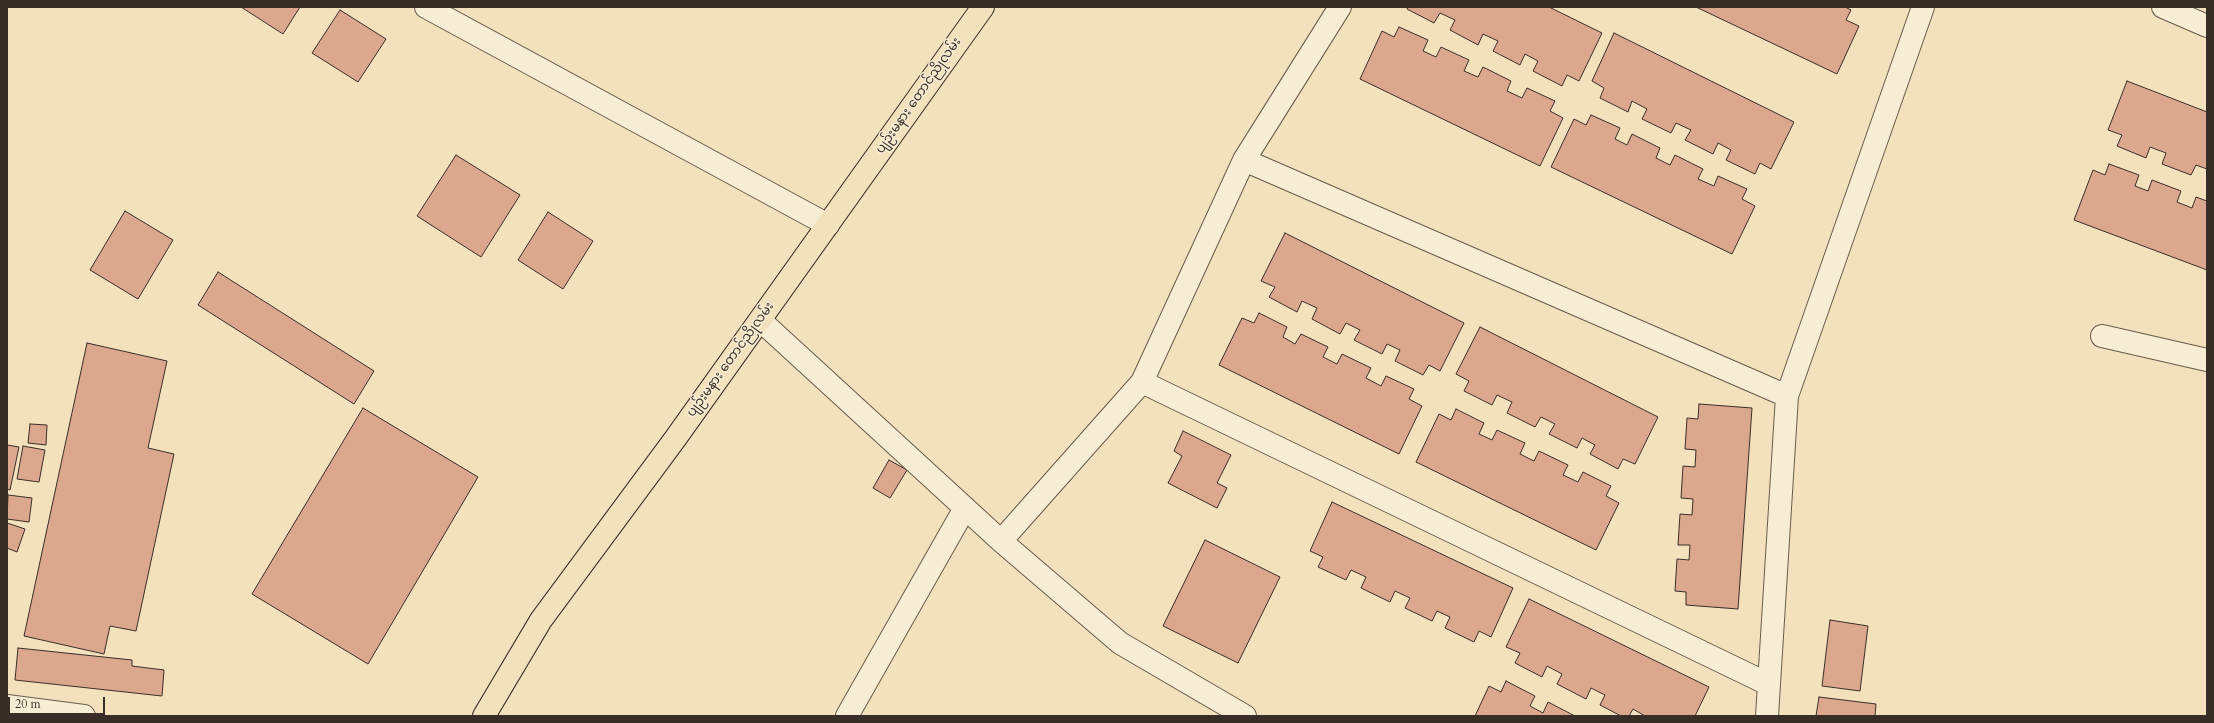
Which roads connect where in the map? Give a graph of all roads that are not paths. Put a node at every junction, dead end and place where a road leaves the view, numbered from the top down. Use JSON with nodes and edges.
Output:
{"nodes":[{"id":1,"x":426,"y":7,"type":"edge"},
{"id":2,"x":983,"y":7,"type":"edge"},
{"id":3,"x":1340,"y":7,"type":"edge"},
{"id":4,"x":1923,"y":7,"type":"edge"},
{"id":5,"x":2163,"y":7,"type":"edge"},
{"id":6,"x":2207,"y":26,"type":"edge"},
{"id":7,"x":1244,"y":160,"type":"junction"},
{"id":8,"x":828,"y":226,"type":"junction"},
{"id":9,"x":760,"y":320,"type":"junction"},
{"id":10,"x":2102,"y":336,"type":"dead end"},
{"id":11,"x":2207,"y":360,"type":"edge"},
{"id":12,"x":1142,"y":382,"type":"junction"},
{"id":13,"x":1787,"y":396,"type":"junction"},
{"id":14,"x":965,"y":508,"type":"junction"},
{"id":15,"x":1001,"y":541,"type":"junction"},
{"id":16,"x":1768,"y":684,"type":"junction"},
{"id":17,"x":7,"y":706,"type":"edge"},
{"id":18,"x":84,"y":716,"type":"edge"},
{"id":19,"x":484,"y":716,"type":"edge"},
{"id":20,"x":847,"y":716,"type":"edge"},
{"id":21,"x":1245,"y":716,"type":"edge"},
{"id":22,"x":1767,"y":716,"type":"edge"}],
"edges":[{"from":1,"to":8,"type":"street"},
{"from":2,"to":8,"type":"main road","name":"ပျဉ်းမနား တောင်ညိုလမ်း"},
{"from":3,"to":7,"type":"street"},
{"from":4,"to":13,"type":"street"},
{"from":5,"to":6,"type":"street"},
{"from":7,"to":12,"type":"street"},
{"from":7,"to":13,"type":"street"},
{"from":8,"to":9,"type":"main road","name":"ပျဉ်းမနား တောင်ညိုလမ်း"},
{"from":9,"to":14,"type":"street"},
{"from":9,"to":19,"type":"main road","name":"ပျဉ်းမနား တောင်ညိုလမ်း"},
{"from":10,"to":11,"type":"street"},
{"from":12,"to":15,"type":"street"},
{"from":12,"to":16,"type":"street"},
{"from":13,"to":16,"type":"street"},
{"from":14,"to":15,"type":"street"},
{"from":14,"to":20,"type":"street"},
{"from":15,"to":21,"type":"street"},
{"from":16,"to":22,"type":"street"},
{"from":17,"to":18,"type":"street"}]}
